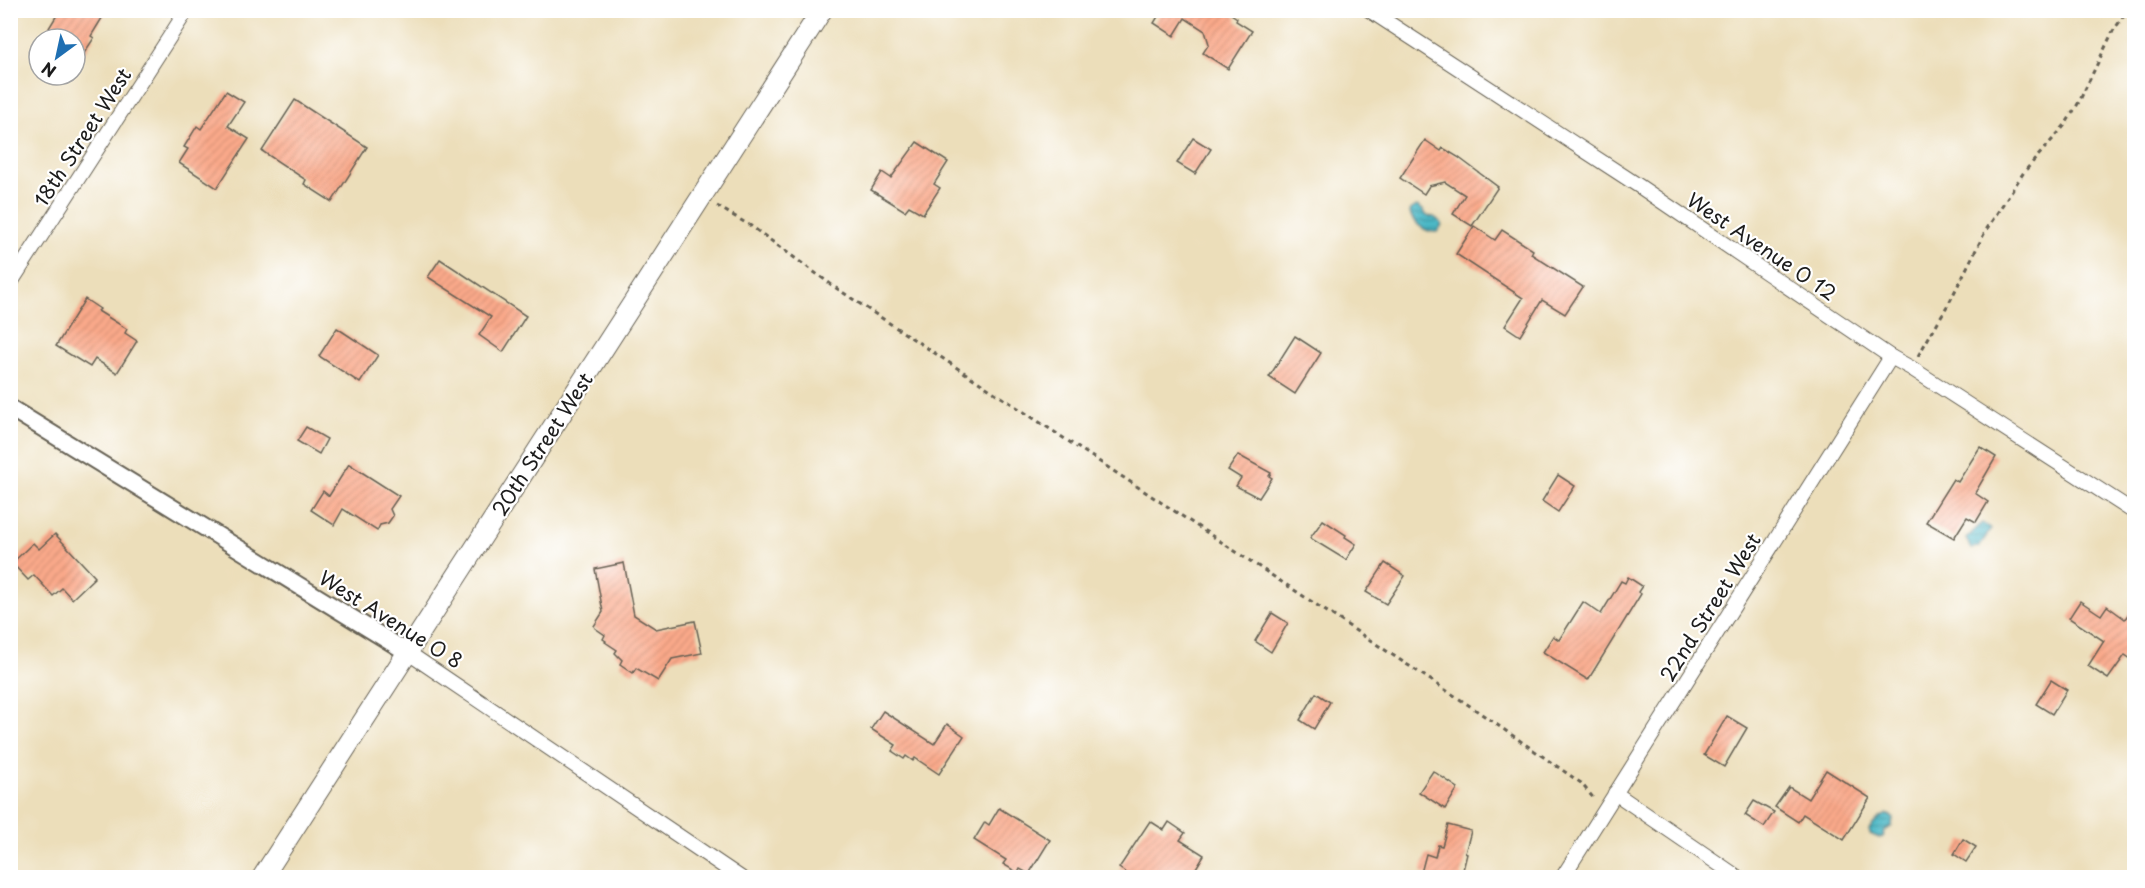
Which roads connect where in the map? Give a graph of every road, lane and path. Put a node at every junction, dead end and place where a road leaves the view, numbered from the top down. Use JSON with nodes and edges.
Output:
{"nodes":[{"id":1,"x":187,"y":10,"type":"edge"},
{"id":2,"x":822,"y":10,"type":"edge"},
{"id":3,"x":1369,"y":10,"type":"edge"},
{"id":4,"x":2128,"y":10,"type":"edge"},
{"id":5,"x":702,"y":198,"type":"junction"},
{"id":6,"x":10,"y":284,"type":"edge"},
{"id":7,"x":1891,"y":357,"type":"junction"},
{"id":8,"x":1911,"y":368,"type":"junction"},
{"id":9,"x":10,"y":408,"type":"edge"},
{"id":10,"x":2134,"y":512,"type":"edge"},
{"id":11,"x":408,"y":652,"type":"junction"},
{"id":12,"x":1615,"y":793,"type":"junction"},
{"id":13,"x":1604,"y":812,"type":"junction"},
{"id":14,"x":262,"y":878,"type":"edge"},
{"id":15,"x":741,"y":878,"type":"edge"},
{"id":16,"x":1562,"y":878,"type":"edge"},
{"id":17,"x":1739,"y":878,"type":"edge"}],
"edges":[{"from":1,"to":6,"type":"street","name":"18th Street West"},
{"from":2,"to":5,"type":"main road","name":"20th Street West"},
{"from":3,"to":7,"type":"street","name":"West Avenue O 12"},
{"from":4,"to":8,"type":"path"},
{"from":5,"to":11,"type":"main road","name":"20th Street West"},
{"from":5,"to":13,"type":"path"},
{"from":7,"to":8,"type":"street","name":"West Avenue O 12"},
{"from":7,"to":12,"type":"street","name":"22nd Street West"},
{"from":8,"to":10,"type":"street","name":"West Avenue O 12"},
{"from":9,"to":11,"type":"street","name":"West Avenue O 8"},
{"from":11,"to":14,"type":"main road","name":"20th Street West"},
{"from":11,"to":15,"type":"street","name":"West Avenue O 8"},
{"from":12,"to":13,"type":"street","name":"22nd Street West"},
{"from":12,"to":17,"type":"street"},
{"from":13,"to":16,"type":"street","name":"22nd Street West"}]}
